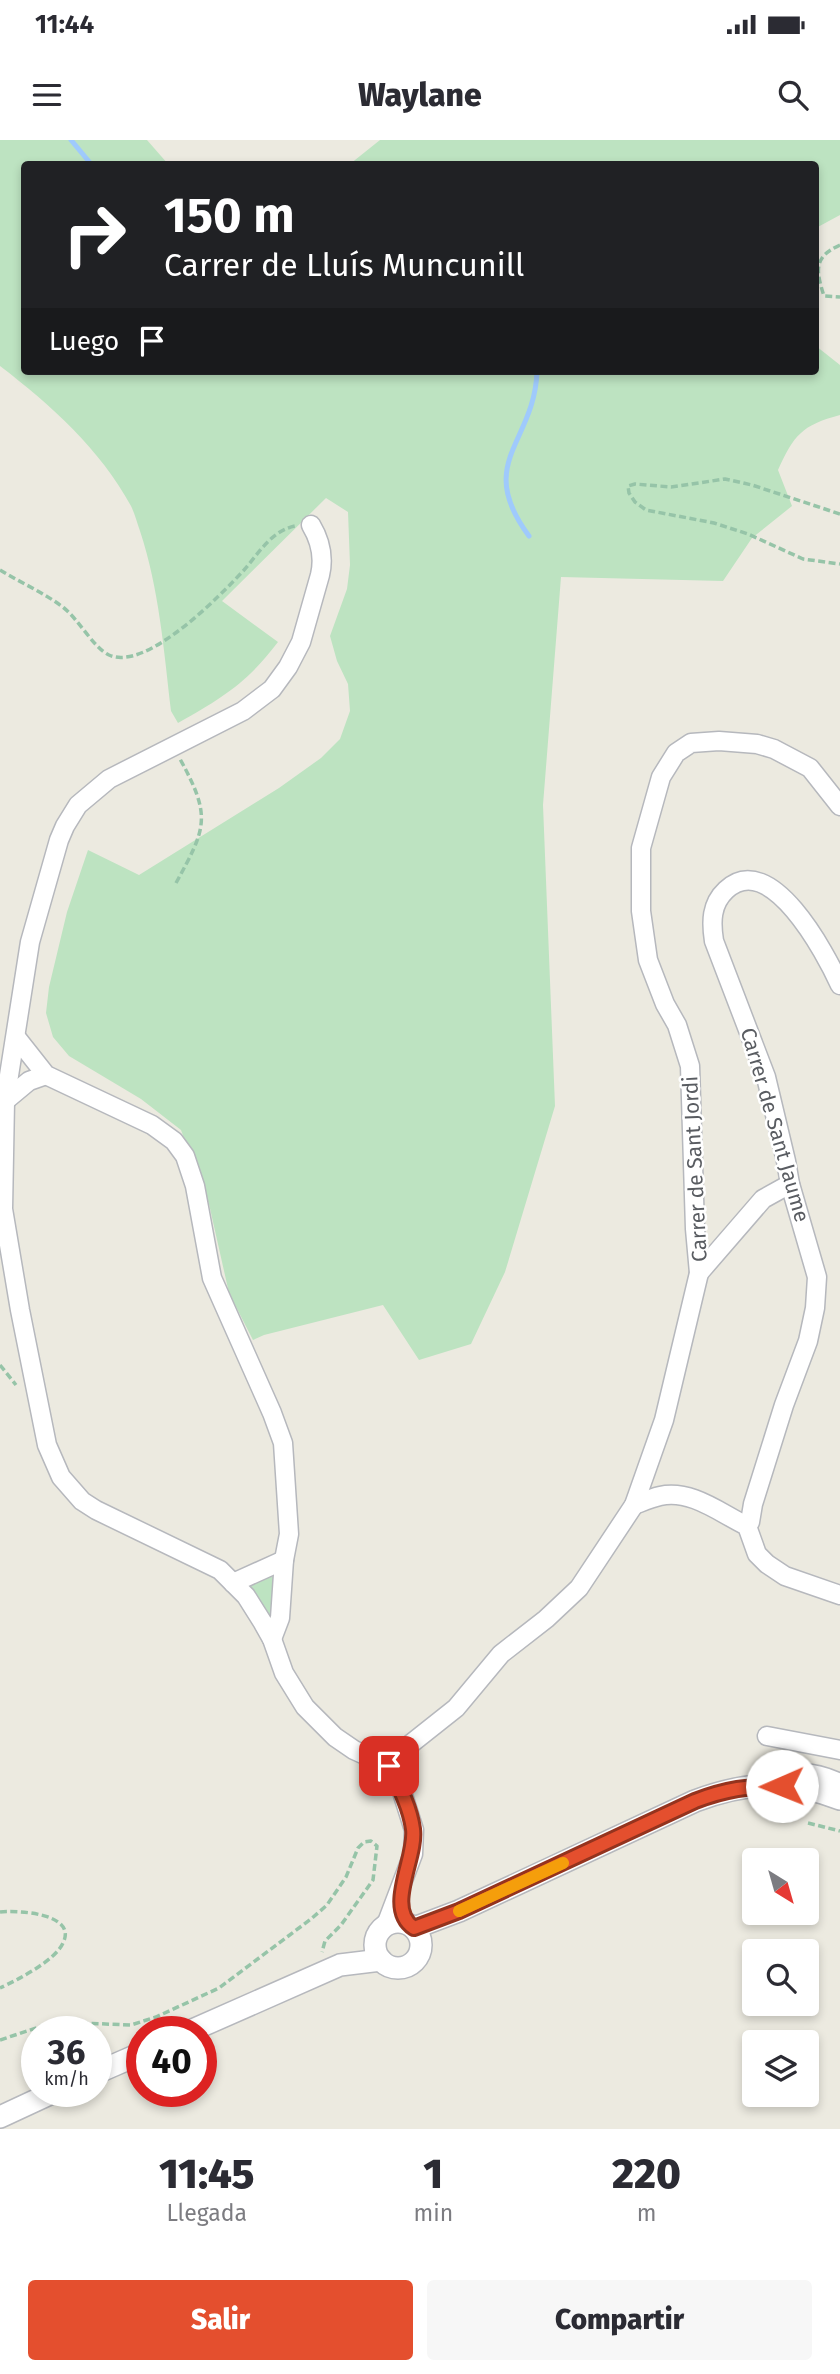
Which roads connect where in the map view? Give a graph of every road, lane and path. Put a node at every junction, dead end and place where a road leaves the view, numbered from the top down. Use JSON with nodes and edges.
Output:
{"nodes":[{"id":1,"x":840,"y":245,"type":"edge"},
{"id":2,"x":819,"y":265,"type":"edge"},
{"id":3,"x":819,"y":279,"type":"edge"},
{"id":4,"x":840,"y":297,"type":"edge"},
{"id":5,"x":840,"y":514,"type":"edge"},
{"id":6,"x":311,"y":525,"type":"joint"},
{"id":7,"x":840,"y":564,"type":"edge"},
{"id":8,"x":0,"y":570,"type":"edge"},
{"id":9,"x":171,"y":747,"type":"junction"},
{"id":10,"x":840,"y":806,"type":"edge"},
{"id":11,"x":176,"y":883,"type":"dead end"},
{"id":12,"x":840,"y":985,"type":"edge"},
{"id":13,"x":16,"y":1037,"type":"junction"},
{"id":14,"x":46,"y":1075,"type":"junction"},
{"id":15,"x":5,"y":1101,"type":"junction"},
{"id":16,"x":790,"y":1184,"type":"junction"},
{"id":17,"x":699,"y":1273,"type":"junction"},
{"id":18,"x":634,"y":1505,"type":"junction"},
{"id":19,"x":747,"y":1526,"type":"junction"},
{"id":20,"x":284,"y":1560,"type":"junction"},
{"id":21,"x":233,"y":1583,"type":"junction"},
{"id":22,"x":840,"y":1595,"type":"edge"},
{"id":23,"x":272,"y":1639,"type":"junction"},
{"id":24,"x":767,"y":1736,"type":"dead end"},
{"id":25,"x":840,"y":1750,"type":"edge"},
{"id":26,"x":389,"y":1766,"type":"junction"},
{"id":27,"x":840,"y":1783,"type":"edge"},
{"id":28,"x":771,"y":1786,"type":"junction"},
{"id":29,"x":840,"y":1799,"type":"edge"},
{"id":30,"x":808,"y":1823,"type":"dead end"},
{"id":31,"x":840,"y":1830,"type":"edge"},
{"id":32,"x":401,"y":1887,"type":"junction"},
{"id":33,"x":0,"y":1912,"type":"edge"},
{"id":34,"x":381,"y":1931,"type":"junction"},
{"id":35,"x":414,"y":1933,"type":"junction"},
{"id":36,"x":381,"y":1960,"type":"junction"},
{"id":37,"x":334,"y":1968,"type":"junction"},
{"id":38,"x":0,"y":1988,"type":"edge"},
{"id":39,"x":217,"y":2019,"type":"edge"},
{"id":40,"x":0,"y":2040,"type":"edge"},
{"id":41,"x":22,"y":2107,"type":"edge"},
{"id":42,"x":0,"y":2117,"type":"edge"}],
"edges":[{"from":1,"to":2,"type":"path"},
{"from":3,"to":4,"type":"path"},
{"from":5,"to":7,"type":"path"},
{"from":6,"to":8,"type":"path"},
{"from":6,"to":9,"type":"street"},
{"from":9,"to":11,"type":"path"},
{"from":9,"to":13,"type":"street"},
{"from":10,"to":17,"type":"street","name":"Carrer de Sant Jordi"},
{"from":12,"to":16,"type":"street","name":"Carrer de Sant Jaume"},
{"from":13,"to":14,"type":"street"},
{"from":13,"to":15,"type":"street"},
{"from":14,"to":15,"type":"street"},
{"from":14,"to":20,"type":"street"},
{"from":15,"to":21,"type":"street"},
{"from":16,"to":17,"type":"street"},
{"from":16,"to":19,"type":"street","name":"Carrer de Sant Jaume"},
{"from":17,"to":18,"type":"street","name":"Carrer de Sant Jordi"},
{"from":18,"to":19,"type":"street"},
{"from":18,"to":26,"type":"street","name":"Carrer de Sant Jordi"},
{"from":19,"to":22,"type":"street"},
{"from":20,"to":21,"type":"street"},
{"from":20,"to":23,"type":"street"},
{"from":21,"to":23,"type":"street"},
{"from":23,"to":26,"type":"street"},
{"from":24,"to":25,"type":"street"},
{"from":26,"to":32,"type":"street"},
{"from":27,"to":28,"type":"street"},
{"from":28,"to":29,"type":"street"},
{"from":28,"to":35,"type":"street"},
{"from":30,"to":31,"type":"path"},
{"from":32,"to":34,"type":"street"},
{"from":32,"to":35,"type":"street"},
{"from":33,"to":38,"type":"path"},
{"from":34,"to":35,"type":"street"},
{"from":34,"to":36,"type":"street"},
{"from":34,"to":37,"type":"street"},
{"from":35,"to":36,"type":"street"},
{"from":36,"to":37,"type":"street"},
{"from":37,"to":39,"type":"street"},
{"from":37,"to":40,"type":"path"},
{"from":41,"to":42,"type":"street"}]}
